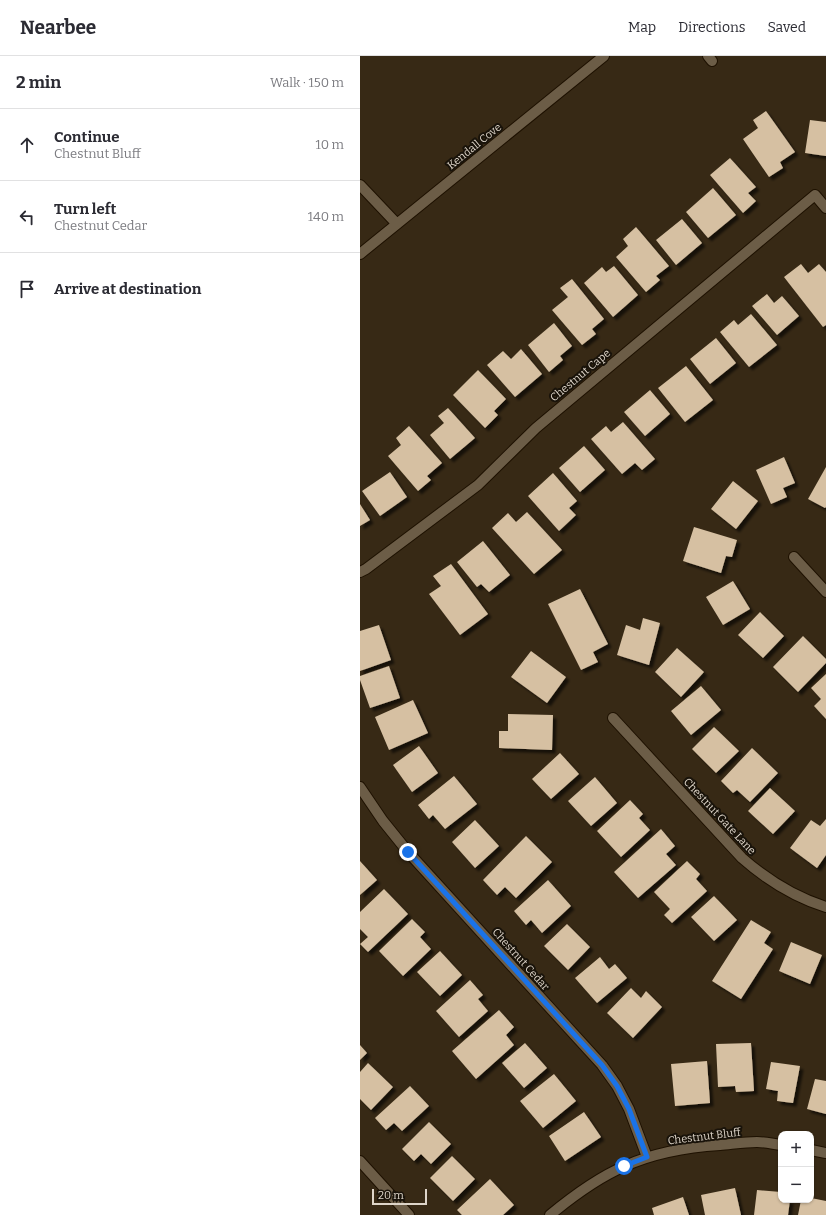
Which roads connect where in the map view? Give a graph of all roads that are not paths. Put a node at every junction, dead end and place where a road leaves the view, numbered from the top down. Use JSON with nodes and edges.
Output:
{"nodes":[{"id":1,"x":604,"y":56,"type":"edge"},
{"id":2,"x":360,"y":184,"type":"edge"},
{"id":3,"x":826,"y":208,"type":"edge"},
{"id":4,"x":397,"y":224,"type":"junction"},
{"id":5,"x":360,"y":254,"type":"edge"},
{"id":6,"x":794,"y":557,"type":"dead end"},
{"id":7,"x":360,"y":572,"type":"edge"},
{"id":8,"x":826,"y":592,"type":"edge"},
{"id":9,"x":613,"y":718,"type":"dead end"},
{"id":10,"x":360,"y":787,"type":"edge"},
{"id":11,"x":826,"y":907,"type":"edge"},
{"id":12,"x":778,"y":1145,"type":"edge"},
{"id":13,"x":814,"y":1151,"type":"edge"},
{"id":14,"x":826,"y":1153,"type":"edge"},
{"id":15,"x":647,"y":1157,"type":"junction"},
{"id":16,"x":360,"y":1160,"type":"edge"},
{"id":17,"x":409,"y":1215,"type":"edge"},
{"id":18,"x":550,"y":1215,"type":"edge"}],
"edges":[{"from":1,"to":4,"type":"street","name":"Kendall Cove"},
{"from":2,"to":4,"type":"street"},
{"from":3,"to":7,"type":"street","name":"Chestnut Cape"},
{"from":4,"to":5,"type":"street","name":"Kendall Cove"},
{"from":6,"to":8,"type":"street"},
{"from":9,"to":11,"type":"street","name":"Chestnut Gate Lane"},
{"from":10,"to":15,"type":"street","name":"Chestnut Cedar"},
{"from":12,"to":15,"type":"street","name":"Chestnut Bluff"},
{"from":13,"to":14,"type":"street"},
{"from":15,"to":18,"type":"street","name":"Chestnut Bluff"},
{"from":16,"to":17,"type":"street"}]}
